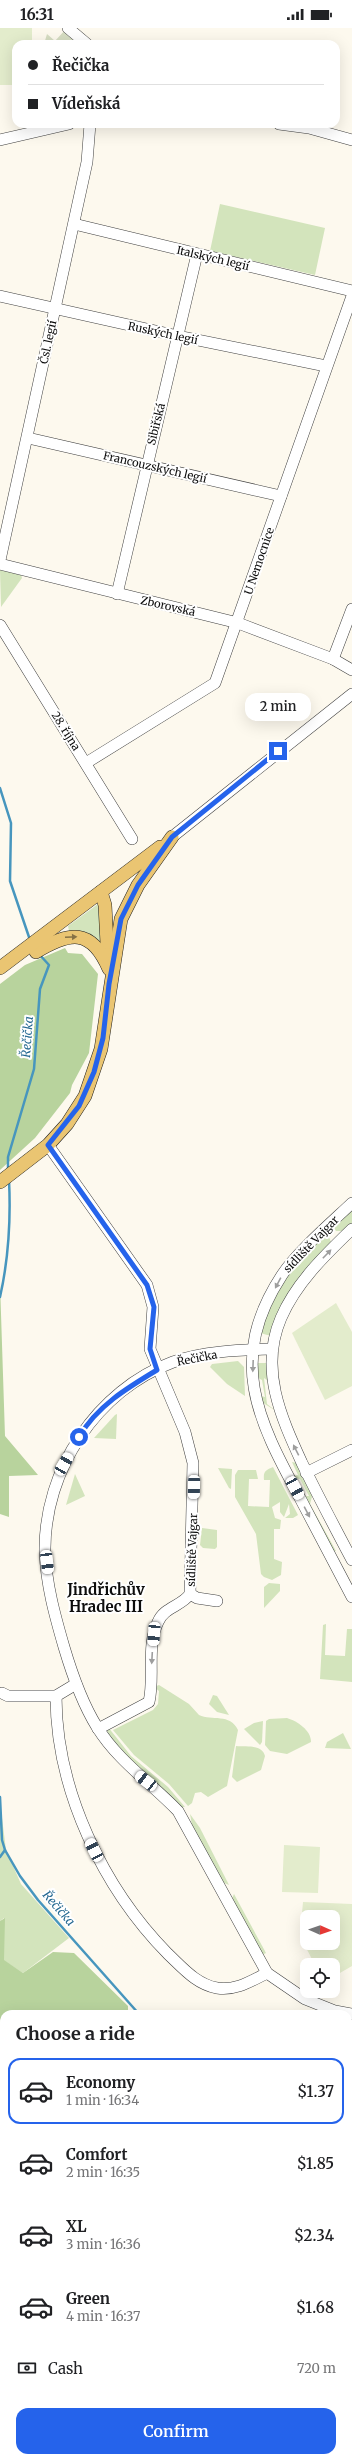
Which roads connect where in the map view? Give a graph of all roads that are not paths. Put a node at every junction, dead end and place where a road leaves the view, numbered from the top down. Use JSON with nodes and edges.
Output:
{"nodes":[{"id":1,"x":68,"y":28,"type":"edge"},
{"id":2,"x":82,"y":40,"type":"edge"},
{"id":3,"x":52,"y":128,"type":"edge"},
{"id":4,"x":90,"y":128,"type":"edge"},
{"id":5,"x":309,"y":128,"type":"edge"},
{"id":6,"x":0,"y":140,"type":"edge"},
{"id":7,"x":352,"y":140,"type":"edge"},
{"id":8,"x":74,"y":224,"type":"junction"},
{"id":9,"x":197,"y":254,"type":"junction"},
{"id":10,"x":352,"y":291,"type":"edge"},
{"id":11,"x":0,"y":296,"type":"edge"},
{"id":12,"x":352,"y":296,"type":"edge"},
{"id":13,"x":56,"y":308,"type":"junction"},
{"id":14,"x":178,"y":336,"type":"junction"},
{"id":15,"x":326,"y":366,"type":"junction"},
{"id":16,"x":28,"y":438,"type":"junction"},
{"id":17,"x":147,"y":465,"type":"junction"},
{"id":18,"x":281,"y":496,"type":"junction"},
{"id":19,"x":0,"y":560,"type":"edge"},
{"id":20,"x":0,"y":564,"type":"edge"},
{"id":21,"x":117,"y":594,"type":"junction"},
{"id":22,"x":352,"y":609,"type":"edge"},
{"id":23,"x":238,"y":623,"type":"junction"},
{"id":24,"x":0,"y":625,"type":"edge"},
{"id":25,"x":333,"y":659,"type":"junction"},
{"id":26,"x":352,"y":670,"type":"edge"},
{"id":27,"x":352,"y":694,"type":"edge"},
{"id":28,"x":86,"y":763,"type":"junction"},
{"id":29,"x":172,"y":837,"type":"junction"},
{"id":30,"x":132,"y":839,"type":"dead end"},
{"id":31,"x":101,"y":892,"type":"junction"},
{"id":32,"x":121,"y":919,"type":"junction"},
{"id":33,"x":0,"y":968,"type":"edge"},
{"id":34,"x":109,"y":969,"type":"junction"},
{"id":35,"x":0,"y":974,"type":"edge"},
{"id":36,"x":109,"y":984,"type":"junction"},
{"id":37,"x":48,"y":1145,"type":"junction"},
{"id":38,"x":1,"y":1180,"type":"edge"},
{"id":39,"x":352,"y":1203,"type":"edge"},
{"id":40,"x":326,"y":1227,"type":"junction"},
{"id":41,"x":352,"y":1229,"type":"edge"},
{"id":42,"x":340,"y":1241,"type":"junction"},
{"id":43,"x":272,"y":1349,"type":"junction"},
{"id":44,"x":254,"y":1350,"type":"junction"},
{"id":45,"x":157,"y":1370,"type":"junction"},
{"id":46,"x":352,"y":1450,"type":"edge"},
{"id":47,"x":306,"y":1473,"type":"junction"},
{"id":48,"x":352,"y":1560,"type":"edge"},
{"id":49,"x":190,"y":1594,"type":"junction"},
{"id":50,"x":352,"y":1597,"type":"edge"},
{"id":51,"x":217,"y":1601,"type":"dead end"},
{"id":52,"x":76,"y":1684,"type":"junction"},
{"id":53,"x":2,"y":1693,"type":"dead end"},
{"id":54,"x":56,"y":1696,"type":"junction"},
{"id":55,"x":98,"y":1729,"type":"junction"},
{"id":56,"x":268,"y":1973,"type":"junction"},
{"id":57,"x":332,"y":2010,"type":"edge"}],
"edges":[{"from":1,"to":2,"type":"street"},
{"from":3,"to":6,"type":"street"},
{"from":4,"to":8,"type":"street","name":"Čsl. legií"},
{"from":5,"to":7,"type":"street"},
{"from":8,"to":9,"type":"street","name":"Italských legií"},
{"from":8,"to":13,"type":"street","name":"Čsl. legií"},
{"from":9,"to":10,"type":"street","name":"Italských legií"},
{"from":9,"to":14,"type":"street","name":"Sibiřská"},
{"from":11,"to":13,"type":"street","name":"Ruských legií"},
{"from":12,"to":15,"type":"street","name":"U Nemocnice"},
{"from":13,"to":14,"type":"street","name":"Ruských legií"},
{"from":13,"to":16,"type":"street","name":"Čsl. legií"},
{"from":14,"to":15,"type":"street","name":"Ruských legií"},
{"from":14,"to":17,"type":"street","name":"Sibiřská"},
{"from":15,"to":18,"type":"street","name":"U Nemocnice"},
{"from":16,"to":17,"type":"street","name":"Francouzských legií"},
{"from":16,"to":19,"type":"street","name":"Čsl. legií"},
{"from":17,"to":18,"type":"street","name":"Francouzských legií"},
{"from":17,"to":21,"type":"street","name":"Sibiřská"},
{"from":18,"to":23,"type":"street","name":"U Nemocnice"},
{"from":20,"to":21,"type":"street","name":"Zborovská"},
{"from":21,"to":23,"type":"street","name":"Zborovská"},
{"from":22,"to":25,"type":"street"},
{"from":23,"to":25,"type":"street","name":"Zborovská"},
{"from":23,"to":28,"type":"street","name":"U Nemocnice"},
{"from":24,"to":28,"type":"street","name":"28. října"},
{"from":25,"to":26,"type":"street","name":"Zborovská"},
{"from":27,"to":29,"type":"street"},
{"from":28,"to":30,"type":"street","name":"28. října"},
{"from":29,"to":31,"type":"main road"},
{"from":29,"to":32,"type":"main road"},
{"from":31,"to":32,"type":"main road"},
{"from":31,"to":33,"type":"main road"},
{"from":31,"to":34,"type":"main road"},
{"from":32,"to":36,"type":"main road"},
{"from":35,"to":34,"type":"main road","one_way":true},
{"from":34,"to":36,"type":"main road"},
{"from":36,"to":37,"type":"main road"},
{"from":37,"to":38,"type":"main road"},
{"from":37,"to":45,"type":"street","name":"sídliště Vajgar"},
{"from":39,"to":40,"type":"street","name":"sídliště Vajgar"},
{"from":40,"to":42,"type":"street"},
{"from":40,"to":44,"type":"street","name":"sídliště Vajgar","one_way":true},
{"from":41,"to":42,"type":"street","name":"sídliště Vajgar"},
{"from":43,"to":42,"type":"street","name":"sídliště Vajgar","one_way":true},
{"from":43,"to":44,"type":"street","name":"Řečička"},
{"from":47,"to":43,"type":"street","name":"sídliště Vajgar","one_way":true},
{"from":44,"to":45,"type":"street","name":"Řečička"},
{"from":44,"to":50,"type":"street","name":"sídliště Vajgar","one_way":true},
{"from":45,"to":49,"type":"street","name":"sídliště Vajgar"},
{"from":45,"to":52,"type":"street","name":"Řečička"},
{"from":46,"to":47,"type":"street"},
{"from":47,"to":48,"type":"street","name":"sídliště Vajgar"},
{"from":49,"to":51,"type":"street","name":"sídliště Vajgar"},
{"from":49,"to":55,"type":"street","name":"sídliště Vajgar","one_way":true},
{"from":52,"to":54,"type":"street"},
{"from":52,"to":55,"type":"street","name":"Řečička"},
{"from":53,"to":54,"type":"street"},
{"from":54,"to":56,"type":"street"},
{"from":55,"to":56,"type":"street","name":"Řečička"},
{"from":56,"to":57,"type":"street"}]}
